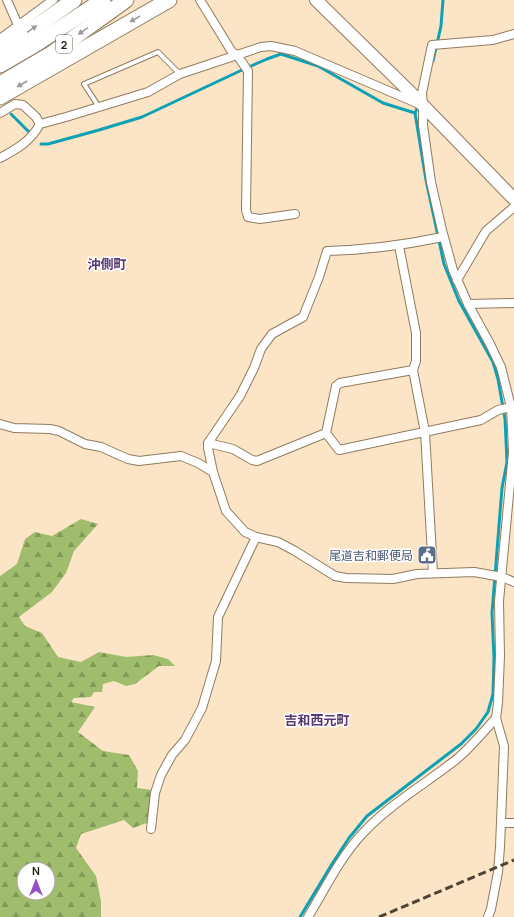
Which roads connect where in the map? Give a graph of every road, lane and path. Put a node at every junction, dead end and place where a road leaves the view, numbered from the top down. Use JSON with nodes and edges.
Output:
{"nodes":[{"id":1,"x":53,"y":0,"type":"edge"},
{"id":2,"x":74,"y":0,"type":"edge"},
{"id":3,"x":103,"y":0,"type":"edge"},
{"id":4,"x":126,"y":0,"type":"edge"},
{"id":5,"x":169,"y":0,"type":"edge"},
{"id":6,"x":200,"y":0,"type":"edge"},
{"id":7,"x":321,"y":2,"type":"edge"},
{"id":8,"x":8,"y":3,"type":"edge"},
{"id":9,"x":0,"y":7,"type":"edge"},
{"id":10,"x":18,"y":25,"type":"junction"},
{"id":11,"x":514,"y":34,"type":"edge"},
{"id":12,"x":0,"y":38,"type":"edge"},
{"id":13,"x":0,"y":52,"type":"edge"},
{"id":14,"x":237,"y":55,"type":"junction"},
{"id":15,"x":0,"y":65,"type":"edge"},
{"id":16,"x":180,"y":74,"type":"junction"},
{"id":17,"x":0,"y":84,"type":"edge"},
{"id":18,"x":408,"y":95,"type":"junction"},
{"id":19,"x":0,"y":97,"type":"edge"},
{"id":20,"x":423,"y":106,"type":"junction"},
{"id":21,"x":99,"y":107,"type":"junction"},
{"id":22,"x":0,"y":113,"type":"edge"},
{"id":23,"x":40,"y":124,"type":"junction"},
{"id":24,"x":0,"y":158,"type":"edge"},
{"id":25,"x":514,"y":199,"type":"edge"},
{"id":26,"x":514,"y":207,"type":"edge"},
{"id":27,"x":295,"y":214,"type":"dead end"},
{"id":28,"x":444,"y":237,"type":"junction"},
{"id":29,"x":399,"y":246,"type":"junction"},
{"id":30,"x":457,"y":280,"type":"junction"},
{"id":31,"x":514,"y":303,"type":"edge"},
{"id":32,"x":468,"y":304,"type":"junction"},
{"id":33,"x":413,"y":370,"type":"junction"},
{"id":34,"x":511,"y":407,"type":"junction"},
{"id":35,"x":0,"y":424,"type":"edge"},
{"id":36,"x":425,"y":432,"type":"junction"},
{"id":37,"x":326,"y":433,"type":"junction"},
{"id":38,"x":208,"y":443,"type":"junction"},
{"id":39,"x":213,"y":472,"type":"junction"},
{"id":40,"x":256,"y":537,"type":"junction"},
{"id":41,"x":433,"y":573,"type":"junction"},
{"id":42,"x":502,"y":576,"type":"junction"},
{"id":43,"x":514,"y":582,"type":"edge"},
{"id":44,"x":496,"y":718,"type":"junction"},
{"id":45,"x":501,"y":823,"type":"junction"},
{"id":46,"x":514,"y":823,"type":"edge"},
{"id":47,"x":151,"y":829,"type":"dead end"},
{"id":48,"x":308,"y":917,"type":"edge"},
{"id":49,"x":488,"y":917,"type":"edge"}],
"edges":[{"from":1,"to":10,"type":"street"},
{"from":13,"to":2,"type":"highway","one_way":true},
{"from":3,"to":15,"type":"highway","number":"2"},
{"from":4,"to":17,"type":"highway","number":"2","one_way":true},
{"from":5,"to":19,"type":"highway","one_way":true},
{"from":6,"to":14,"type":"street"},
{"from":7,"to":18,"type":"street"},
{"from":8,"to":9,"type":"street"},
{"from":8,"to":10,"type":"street"},
{"from":10,"to":12,"type":"street"},
{"from":11,"to":20,"type":"street"},
{"from":14,"to":16,"type":"street"},
{"from":14,"to":18,"type":"street"},
{"from":14,"to":27,"type":"street"},
{"from":16,"to":21,"type":"street"},
{"from":16,"to":21,"type":"lane"},
{"from":18,"to":20,"type":"street"},
{"from":20,"to":25,"type":"street"},
{"from":20,"to":28,"type":"street"},
{"from":21,"to":23,"type":"street"},
{"from":22,"to":23,"type":"street"},
{"from":23,"to":24,"type":"street"},
{"from":26,"to":30,"type":"street"},
{"from":28,"to":29,"type":"street"},
{"from":28,"to":30,"type":"street"},
{"from":29,"to":33,"type":"street"},
{"from":29,"to":38,"type":"street"},
{"from":30,"to":32,"type":"street"},
{"from":31,"to":32,"type":"street"},
{"from":32,"to":34,"type":"street"},
{"from":33,"to":36,"type":"street"},
{"from":33,"to":37,"type":"street"},
{"from":34,"to":36,"type":"street"},
{"from":34,"to":42,"type":"street"},
{"from":35,"to":39,"type":"street"},
{"from":36,"to":37,"type":"street"},
{"from":36,"to":41,"type":"street"},
{"from":37,"to":38,"type":"street"},
{"from":38,"to":39,"type":"street"},
{"from":39,"to":40,"type":"street"},
{"from":40,"to":41,"type":"street"},
{"from":40,"to":47,"type":"street"},
{"from":41,"to":42,"type":"street"},
{"from":42,"to":43,"type":"street"},
{"from":42,"to":44,"type":"street"},
{"from":44,"to":45,"type":"street"},
{"from":44,"to":48,"type":"street"},
{"from":45,"to":46,"type":"street"},
{"from":45,"to":49,"type":"street"}]}
